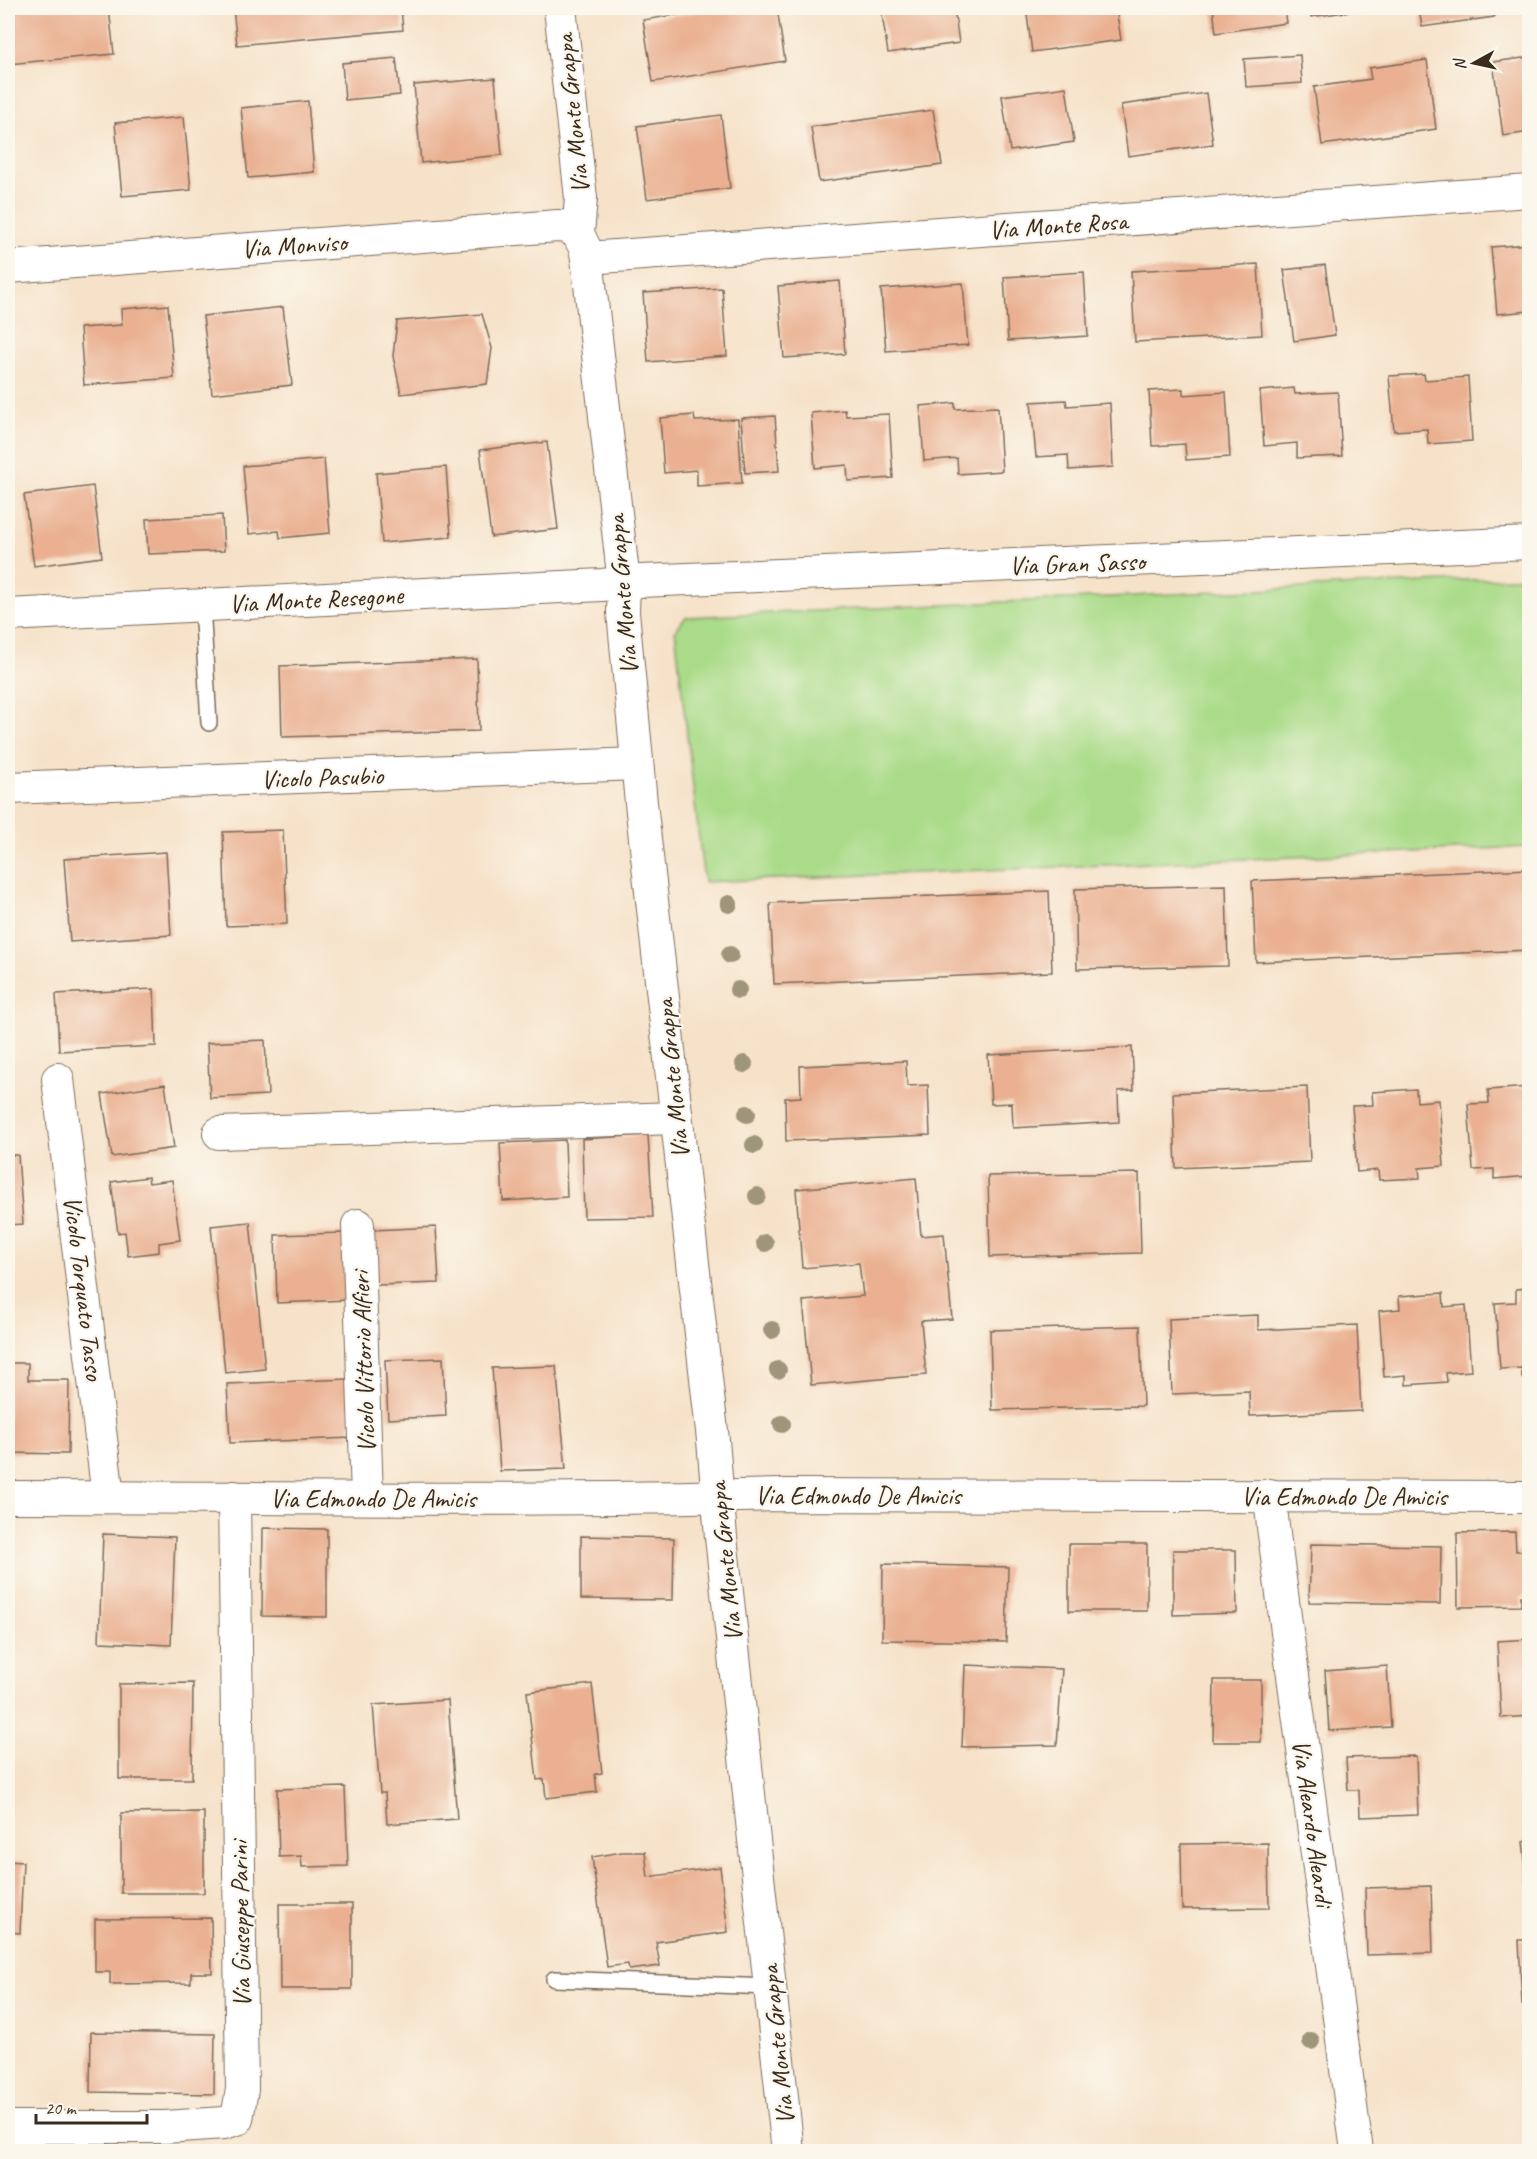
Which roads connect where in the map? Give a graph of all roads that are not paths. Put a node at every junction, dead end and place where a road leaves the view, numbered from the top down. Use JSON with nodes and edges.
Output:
{"nodes":[{"id":1,"x":560,"y":8,"type":"edge"},
{"id":2,"x":1530,"y":191,"type":"edge"},
{"id":3,"x":582,"y":246,"type":"junction"},
{"id":4,"x":8,"y":267,"type":"edge"},
{"id":5,"x":1530,"y":543,"type":"edge"},
{"id":6,"x":624,"y":583,"type":"junction"},
{"id":7,"x":202,"y":605,"type":"junction"},
{"id":8,"x":8,"y":615,"type":"edge"},
{"id":9,"x":209,"y":723,"type":"dead end"},
{"id":10,"x":637,"y":764,"type":"junction"},
{"id":11,"x":8,"y":789,"type":"edge"},
{"id":12,"x":58,"y":1079,"type":"dead end"},
{"id":13,"x":676,"y":1118,"type":"junction"},
{"id":14,"x":219,"y":1133,"type":"dead end"},
{"id":15,"x":358,"y":1225,"type":"dead end"},
{"id":16,"x":1270,"y":1495,"type":"junction"},
{"id":17,"x":8,"y":1497,"type":"edge"},
{"id":18,"x":108,"y":1497,"type":"junction"},
{"id":19,"x":234,"y":1497,"type":"junction"},
{"id":20,"x":718,"y":1497,"type":"junction"},
{"id":21,"x":1530,"y":1497,"type":"edge"},
{"id":22,"x":367,"y":1498,"type":"junction"},
{"id":23,"x":554,"y":1979,"type":"dead end"},
{"id":24,"x":770,"y":1987,"type":"junction"},
{"id":25,"x":8,"y":2127,"type":"edge"},
{"id":26,"x":788,"y":2151,"type":"edge"},
{"id":27,"x":1357,"y":2151,"type":"edge"}],
"edges":[{"from":1,"to":3,"type":"street","name":"Via Monte Grappa"},
{"from":2,"to":3,"type":"street","name":"Via Monte Rosa"},
{"from":3,"to":4,"type":"street","name":"Via Monviso"},
{"from":3,"to":6,"type":"street","name":"Via Monte Grappa"},
{"from":5,"to":6,"type":"street","name":"Via Gran Sasso"},
{"from":6,"to":7,"type":"street","name":"Via Monte Resegone"},
{"from":6,"to":10,"type":"street","name":"Via Monte Grappa"},
{"from":7,"to":8,"type":"street","name":"Via Monte Resegone"},
{"from":7,"to":9,"type":"lane"},
{"from":10,"to":11,"type":"street","name":"Vicolo Pasubio"},
{"from":10,"to":13,"type":"street","name":"Via Monte Grappa"},
{"from":12,"to":18,"type":"street","name":"Vicolo Torquato Tasso"},
{"from":13,"to":14,"type":"street"},
{"from":13,"to":20,"type":"street","name":"Via Monte Grappa"},
{"from":15,"to":22,"type":"street","name":"Vicolo Vittorio Alfieri"},
{"from":16,"to":20,"type":"street","name":"Via Edmondo De Amicis"},
{"from":16,"to":21,"type":"street","name":"Via Edmondo De Amicis"},
{"from":16,"to":27,"type":"street","name":"Via Aleardo Aleardi"},
{"from":17,"to":18,"type":"street","name":"Via Edmondo De Amicis"},
{"from":18,"to":19,"type":"street","name":"Via Edmondo De Amicis"},
{"from":19,"to":22,"type":"street","name":"Via Edmondo De Amicis"},
{"from":19,"to":25,"type":"street","name":"Via Giuseppe Parini"},
{"from":20,"to":22,"type":"street","name":"Via Edmondo De Amicis"},
{"from":20,"to":24,"type":"street","name":"Via Monte Grappa"},
{"from":23,"to":24,"type":"lane"},
{"from":24,"to":26,"type":"street","name":"Via Monte Grappa"}]}
